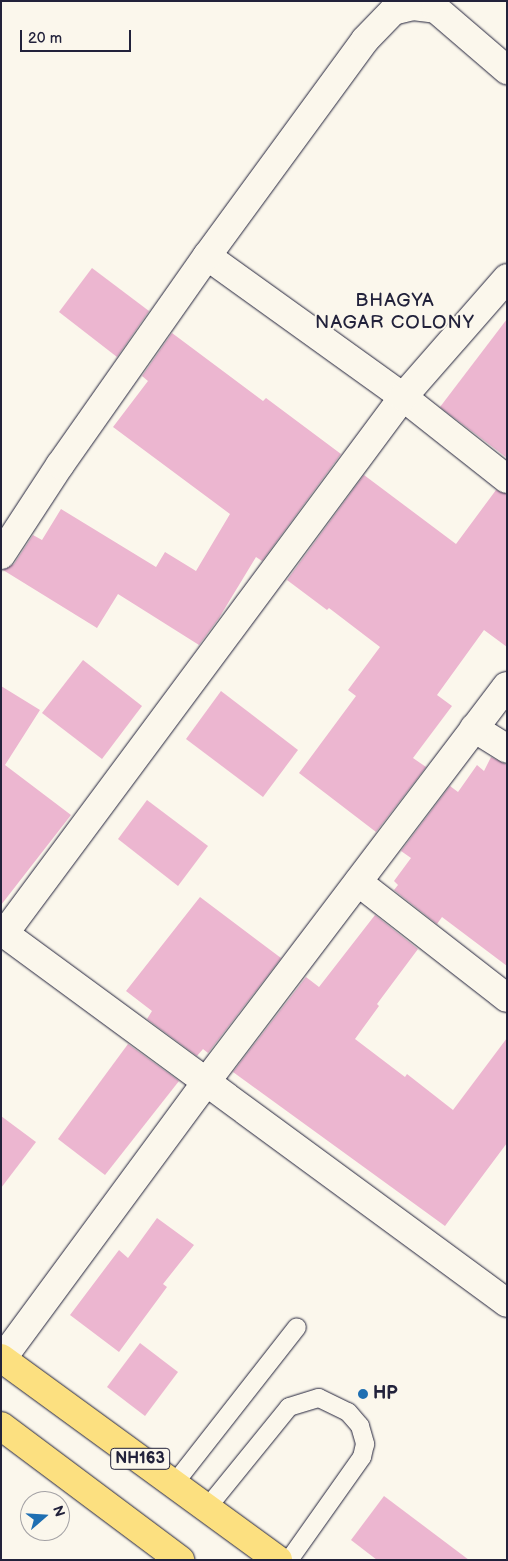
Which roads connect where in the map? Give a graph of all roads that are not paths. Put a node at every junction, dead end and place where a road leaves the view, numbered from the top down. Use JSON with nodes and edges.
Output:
{"nodes":[{"id":1,"x":507,"y":70,"type":"edge"},
{"id":2,"x":208,"y":256,"type":"junction"},
{"id":3,"x":507,"y":278,"type":"edge"},
{"id":4,"x":403,"y":397,"type":"junction"},
{"id":5,"x":507,"y":479,"type":"edge"},
{"id":6,"x":1,"y":555,"type":"edge"},
{"id":7,"x":507,"y":686,"type":"edge"},
{"id":8,"x":474,"y":728,"type":"junction"},
{"id":9,"x":507,"y":749,"type":"edge"},
{"id":10,"x":358,"y":882,"type":"junction"},
{"id":11,"x":3,"y":932,"type":"edge"},
{"id":12,"x":507,"y":998,"type":"edge"},
{"id":13,"x":206,"y":1082,"type":"junction"},
{"id":14,"x":507,"y":1303,"type":"edge"},
{"id":15,"x":297,"y":1327,"type":"dead end"},
{"id":16,"x":2,"y":1358,"type":"edge"},
{"id":17,"x":1,"y":1426,"type":"edge"},
{"id":18,"x":174,"y":1484,"type":"junction"},
{"id":19,"x":207,"y":1508,"type":"junction"},
{"id":20,"x":180,"y":1560,"type":"edge"},
{"id":21,"x":278,"y":1560,"type":"edge"},
{"id":22,"x":289,"y":1560,"type":"edge"}],
"edges":[{"from":1,"to":2,"type":"street"},
{"from":2,"to":4,"type":"street"},
{"from":2,"to":6,"type":"street"},
{"from":3,"to":4,"type":"street"},
{"from":4,"to":5,"type":"street"},
{"from":4,"to":11,"type":"street"},
{"from":7,"to":8,"type":"street"},
{"from":8,"to":9,"type":"street"},
{"from":8,"to":10,"type":"street"},
{"from":10,"to":12,"type":"street"},
{"from":10,"to":13,"type":"street"},
{"from":11,"to":13,"type":"street"},
{"from":13,"to":14,"type":"street"},
{"from":13,"to":16,"type":"street"},
{"from":15,"to":18,"type":"lane"},
{"from":16,"to":18,"type":"highway","number":"NH163"},
{"from":17,"to":20,"type":"highway"},
{"from":18,"to":19,"type":"highway","number":"NH163"},
{"from":19,"to":21,"type":"highway","number":"NH163"},
{"from":19,"to":22,"type":"lane"}]}
